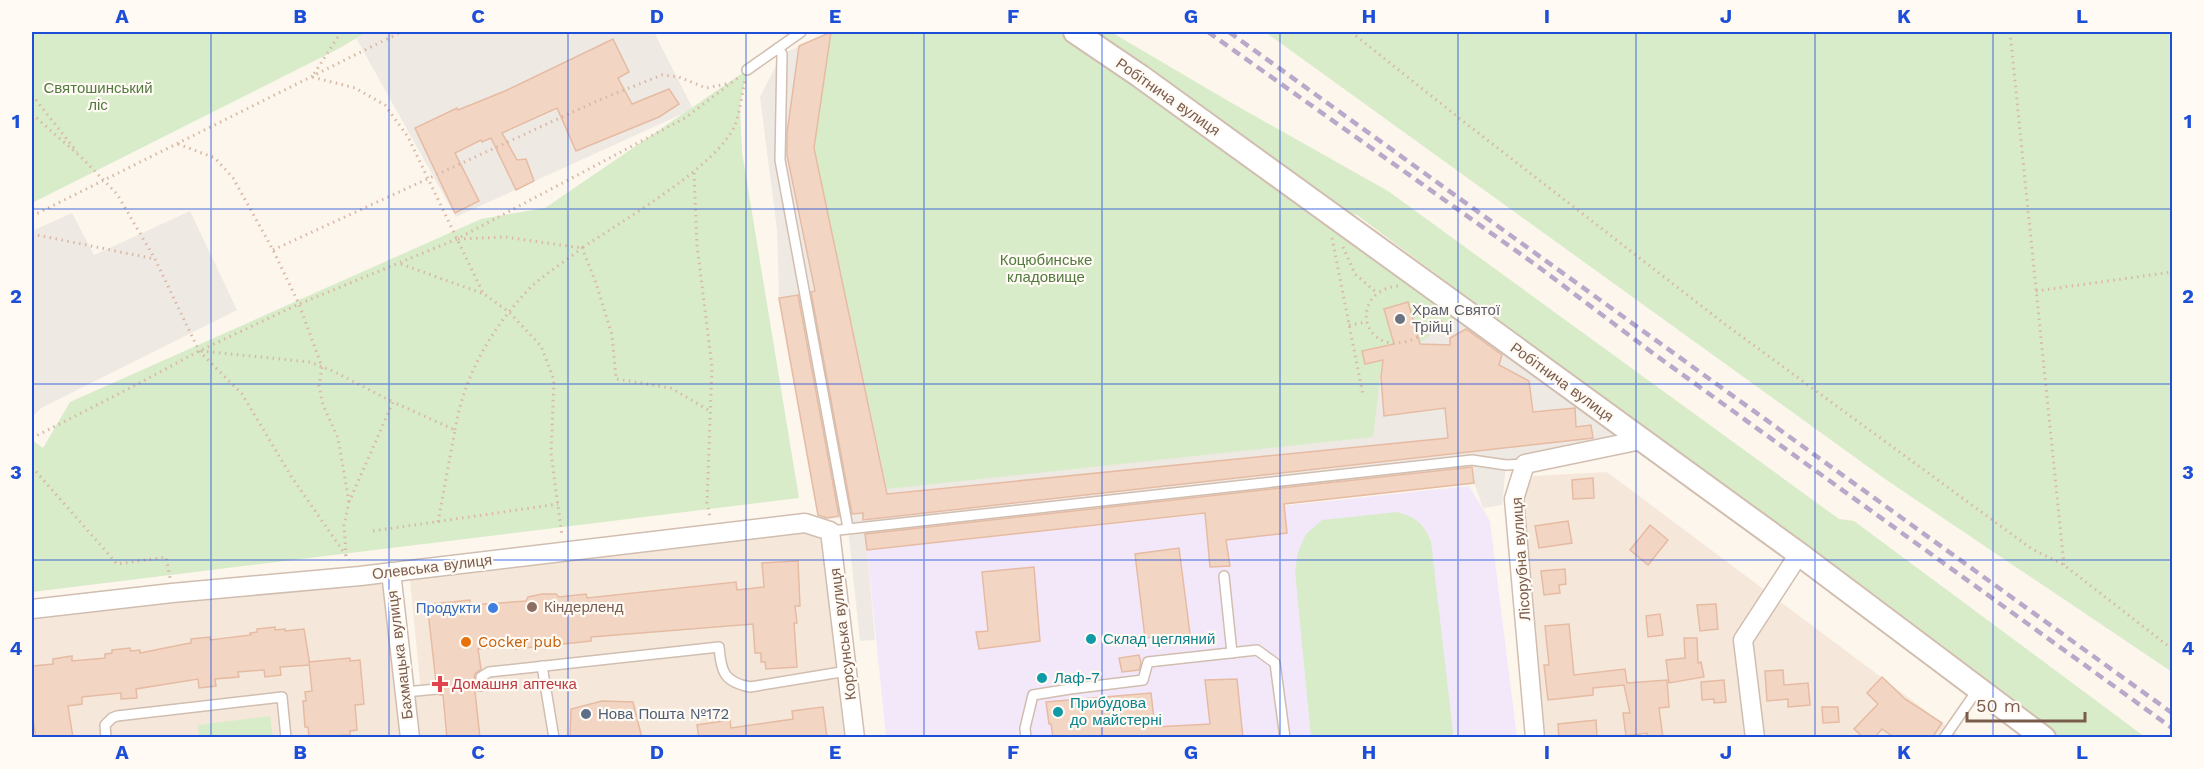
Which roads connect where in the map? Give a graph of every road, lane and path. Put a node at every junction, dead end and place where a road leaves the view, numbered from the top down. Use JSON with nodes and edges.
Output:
{"nodes":[{"id":1,"x":341,"y":32,"type":"edge"},
{"id":2,"x":401,"y":32,"type":"edge"},
{"id":3,"x":801,"y":32,"type":"edge"},
{"id":4,"x":1075,"y":32,"type":"edge"},
{"id":5,"x":1350,"y":32,"type":"edge"},
{"id":6,"x":2010,"y":32,"type":"edge"},
{"id":7,"x":778,"y":48,"type":"junction"},
{"id":8,"x":747,"y":70,"type":"junction"},
{"id":9,"x":312,"y":77,"type":"junction"},
{"id":10,"x":733,"y":82,"type":"junction"},
{"id":11,"x":32,"y":95,"type":"edge"},
{"id":12,"x":32,"y":114,"type":"edge"},
{"id":13,"x":178,"y":144,"type":"junction"},
{"id":14,"x":82,"y":158,"type":"junction"},
{"id":15,"x":694,"y":173,"type":"junction"},
{"id":16,"x":105,"y":179,"type":"junction"},
{"id":17,"x":428,"y":180,"type":"junction"},
{"id":18,"x":32,"y":216,"type":"edge"},
{"id":19,"x":1331,"y":232,"type":"dead end"},
{"id":20,"x":32,"y":234,"type":"edge"},
{"id":21,"x":457,"y":239,"type":"junction"},
{"id":22,"x":1343,"y":246,"type":"dead end"},
{"id":23,"x":582,"y":248,"type":"junction"},
{"id":24,"x":273,"y":250,"type":"junction"},
{"id":25,"x":155,"y":259,"type":"junction"},
{"id":26,"x":399,"y":263,"type":"junction"},
{"id":27,"x":2172,"y":272,"type":"edge"},
{"id":28,"x":1398,"y":286,"type":"dead end"},
{"id":29,"x":2036,"y":291,"type":"junction"},
{"id":30,"x":1377,"y":293,"type":"junction"},
{"id":31,"x":484,"y":294,"type":"junction"},
{"id":32,"x":299,"y":304,"type":"junction"},
{"id":33,"x":509,"y":312,"type":"junction"},
{"id":34,"x":1447,"y":315,"type":"dead end"},
{"id":35,"x":1367,"y":322,"type":"junction"},
{"id":36,"x":1349,"y":325,"type":"junction"},
{"id":37,"x":199,"y":351,"type":"junction"},
{"id":38,"x":322,"y":367,"type":"junction"},
{"id":39,"x":1363,"y":395,"type":"dead end"},
{"id":40,"x":393,"y":402,"type":"junction"},
{"id":41,"x":710,"y":411,"type":"junction"},
{"id":42,"x":455,"y":430,"type":"junction"},
{"id":43,"x":32,"y":438,"type":"edge"},
{"id":44,"x":1641,"y":440,"type":"junction"},
{"id":45,"x":1525,"y":464,"type":"junction"},
{"id":46,"x":32,"y":467,"type":"edge"},
{"id":47,"x":349,"y":502,"type":"junction"},
{"id":48,"x":558,"y":504,"type":"junction"},
{"id":49,"x":438,"y":522,"type":"junction"},
{"id":50,"x":839,"y":530,"type":"junction"},
{"id":51,"x":373,"y":531,"type":"dead end"},
{"id":52,"x":715,"y":535,"type":"junction"},
{"id":53,"x":564,"y":552,"type":"junction"},
{"id":54,"x":1799,"y":554,"type":"junction"},
{"id":55,"x":346,"y":557,"type":"junction"},
{"id":56,"x":2064,"y":565,"type":"junction"},
{"id":57,"x":391,"y":572,"type":"junction"},
{"id":58,"x":360,"y":576,"type":"junction"},
{"id":59,"x":1224,"y":576,"type":"dead end"},
{"id":60,"x":172,"y":593,"type":"junction"},
{"id":61,"x":32,"y":609,"type":"edge"},
{"id":62,"x":2172,"y":649,"type":"edge"},
{"id":63,"x":1232,"y":652,"type":"junction"},
{"id":64,"x":542,"y":666,"type":"junction"},
{"id":65,"x":847,"y":671,"type":"junction"},
{"id":66,"x":479,"y":686,"type":"dead end"},
{"id":67,"x":437,"y":689,"type":"dead end"},
{"id":68,"x":1977,"y":689,"type":"junction"},
{"id":69,"x":405,"y":692,"type":"junction"},
{"id":70,"x":106,"y":738,"type":"edge"},
{"id":71,"x":286,"y":738,"type":"edge"},
{"id":72,"x":410,"y":738,"type":"edge"},
{"id":73,"x":554,"y":738,"type":"edge"},
{"id":74,"x":855,"y":738,"type":"edge"},
{"id":75,"x":1026,"y":738,"type":"edge"},
{"id":76,"x":1285,"y":738,"type":"edge"},
{"id":77,"x":1535,"y":738,"type":"edge"},
{"id":78,"x":1755,"y":738,"type":"edge"},
{"id":79,"x":1944,"y":738,"type":"edge"},
{"id":80,"x":2044,"y":738,"type":"edge"}],
"edges":[{"from":1,"to":9,"type":"path"},
{"from":2,"to":9,"type":"path"},
{"from":3,"to":7,"type":"lane"},
{"from":4,"to":44,"type":"street","name":"Робітнича вулиця"},
{"from":5,"to":56,"type":"path"},
{"from":6,"to":29,"type":"path"},
{"from":7,"to":8,"type":"lane"},
{"from":7,"to":50,"type":"lane"},
{"from":8,"to":10,"type":"path"},
{"from":8,"to":15,"type":"path"},
{"from":9,"to":13,"type":"path"},
{"from":9,"to":17,"type":"path"},
{"from":10,"to":17,"type":"path"},
{"from":10,"to":21,"type":"path"},
{"from":11,"to":14,"type":"path"},
{"from":12,"to":14,"type":"path"},
{"from":13,"to":16,"type":"path"},
{"from":13,"to":24,"type":"path"},
{"from":14,"to":16,"type":"path"},
{"from":15,"to":23,"type":"path"},
{"from":15,"to":41,"type":"path"},
{"from":16,"to":18,"type":"path"},
{"from":16,"to":25,"type":"path"},
{"from":17,"to":21,"type":"path"},
{"from":17,"to":24,"type":"path"},
{"from":19,"to":36,"type":"path"},
{"from":20,"to":25,"type":"path"},
{"from":21,"to":23,"type":"path"},
{"from":21,"to":26,"type":"path"},
{"from":21,"to":31,"type":"path"},
{"from":22,"to":30,"type":"path"},
{"from":23,"to":33,"type":"path"},
{"from":23,"to":41,"type":"path"},
{"from":24,"to":32,"type":"path"},
{"from":25,"to":37,"type":"path"},
{"from":26,"to":31,"type":"path"},
{"from":26,"to":32,"type":"path"},
{"from":27,"to":29,"type":"path"},
{"from":28,"to":30,"type":"path"},
{"from":29,"to":56,"type":"path"},
{"from":30,"to":35,"type":"path"},
{"from":31,"to":33,"type":"path"},
{"from":32,"to":37,"type":"path"},
{"from":32,"to":38,"type":"path"},
{"from":33,"to":42,"type":"path"},
{"from":33,"to":48,"type":"path"},
{"from":34,"to":35,"type":"path"},
{"from":35,"to":36,"type":"path"},
{"from":36,"to":39,"type":"path"},
{"from":37,"to":38,"type":"path"},
{"from":37,"to":43,"type":"path"},
{"from":37,"to":55,"type":"path"},
{"from":38,"to":40,"type":"path"},
{"from":38,"to":47,"type":"path"},
{"from":40,"to":42,"type":"path"},
{"from":40,"to":47,"type":"path"},
{"from":41,"to":52,"type":"path"},
{"from":42,"to":49,"type":"path"},
{"from":44,"to":45,"type":"street"},
{"from":44,"to":54,"type":"street","name":"Робітнича вулиця"},
{"from":45,"to":50,"type":"lane"},
{"from":45,"to":77,"type":"street","name":"Лісорубна вулиця"},
{"from":46,"to":60,"type":"path"},
{"from":47,"to":55,"type":"path"},
{"from":48,"to":49,"type":"path"},
{"from":48,"to":53,"type":"path"},
{"from":49,"to":51,"type":"path"},
{"from":50,"to":52,"type":"street","name":"Олевська вулиця"},
{"from":50,"to":65,"type":"street","name":"Корсунська вулиця"},
{"from":52,"to":53,"type":"street","name":"Олевська вулиця"},
{"from":53,"to":57,"type":"street","name":"Олевська вулиця"},
{"from":54,"to":68,"type":"street","name":"Робітнича вулиця"},
{"from":54,"to":78,"type":"street"},
{"from":55,"to":58,"type":"path"},
{"from":56,"to":62,"type":"path"},
{"from":57,"to":58,"type":"street","name":"Олевська вулиця"},
{"from":57,"to":69,"type":"street","name":"Бахмацька вулиця"},
{"from":58,"to":60,"type":"street","name":"Олевська вулиця"},
{"from":59,"to":63,"type":"lane"},
{"from":60,"to":61,"type":"street","name":"Олевська вулиця"},
{"from":63,"to":75,"type":"lane"},
{"from":63,"to":76,"type":"lane"},
{"from":64,"to":65,"type":"lane"},
{"from":64,"to":66,"type":"lane"},
{"from":64,"to":73,"type":"lane"},
{"from":65,"to":74,"type":"street","name":"Корсунська вулиця"},
{"from":67,"to":69,"type":"lane"},
{"from":68,"to":79,"type":"lane"},
{"from":68,"to":80,"type":"street","name":"Робітнича вулиця"},
{"from":69,"to":72,"type":"street","name":"Бахмацька вулиця"},
{"from":70,"to":71,"type":"lane"}]}
